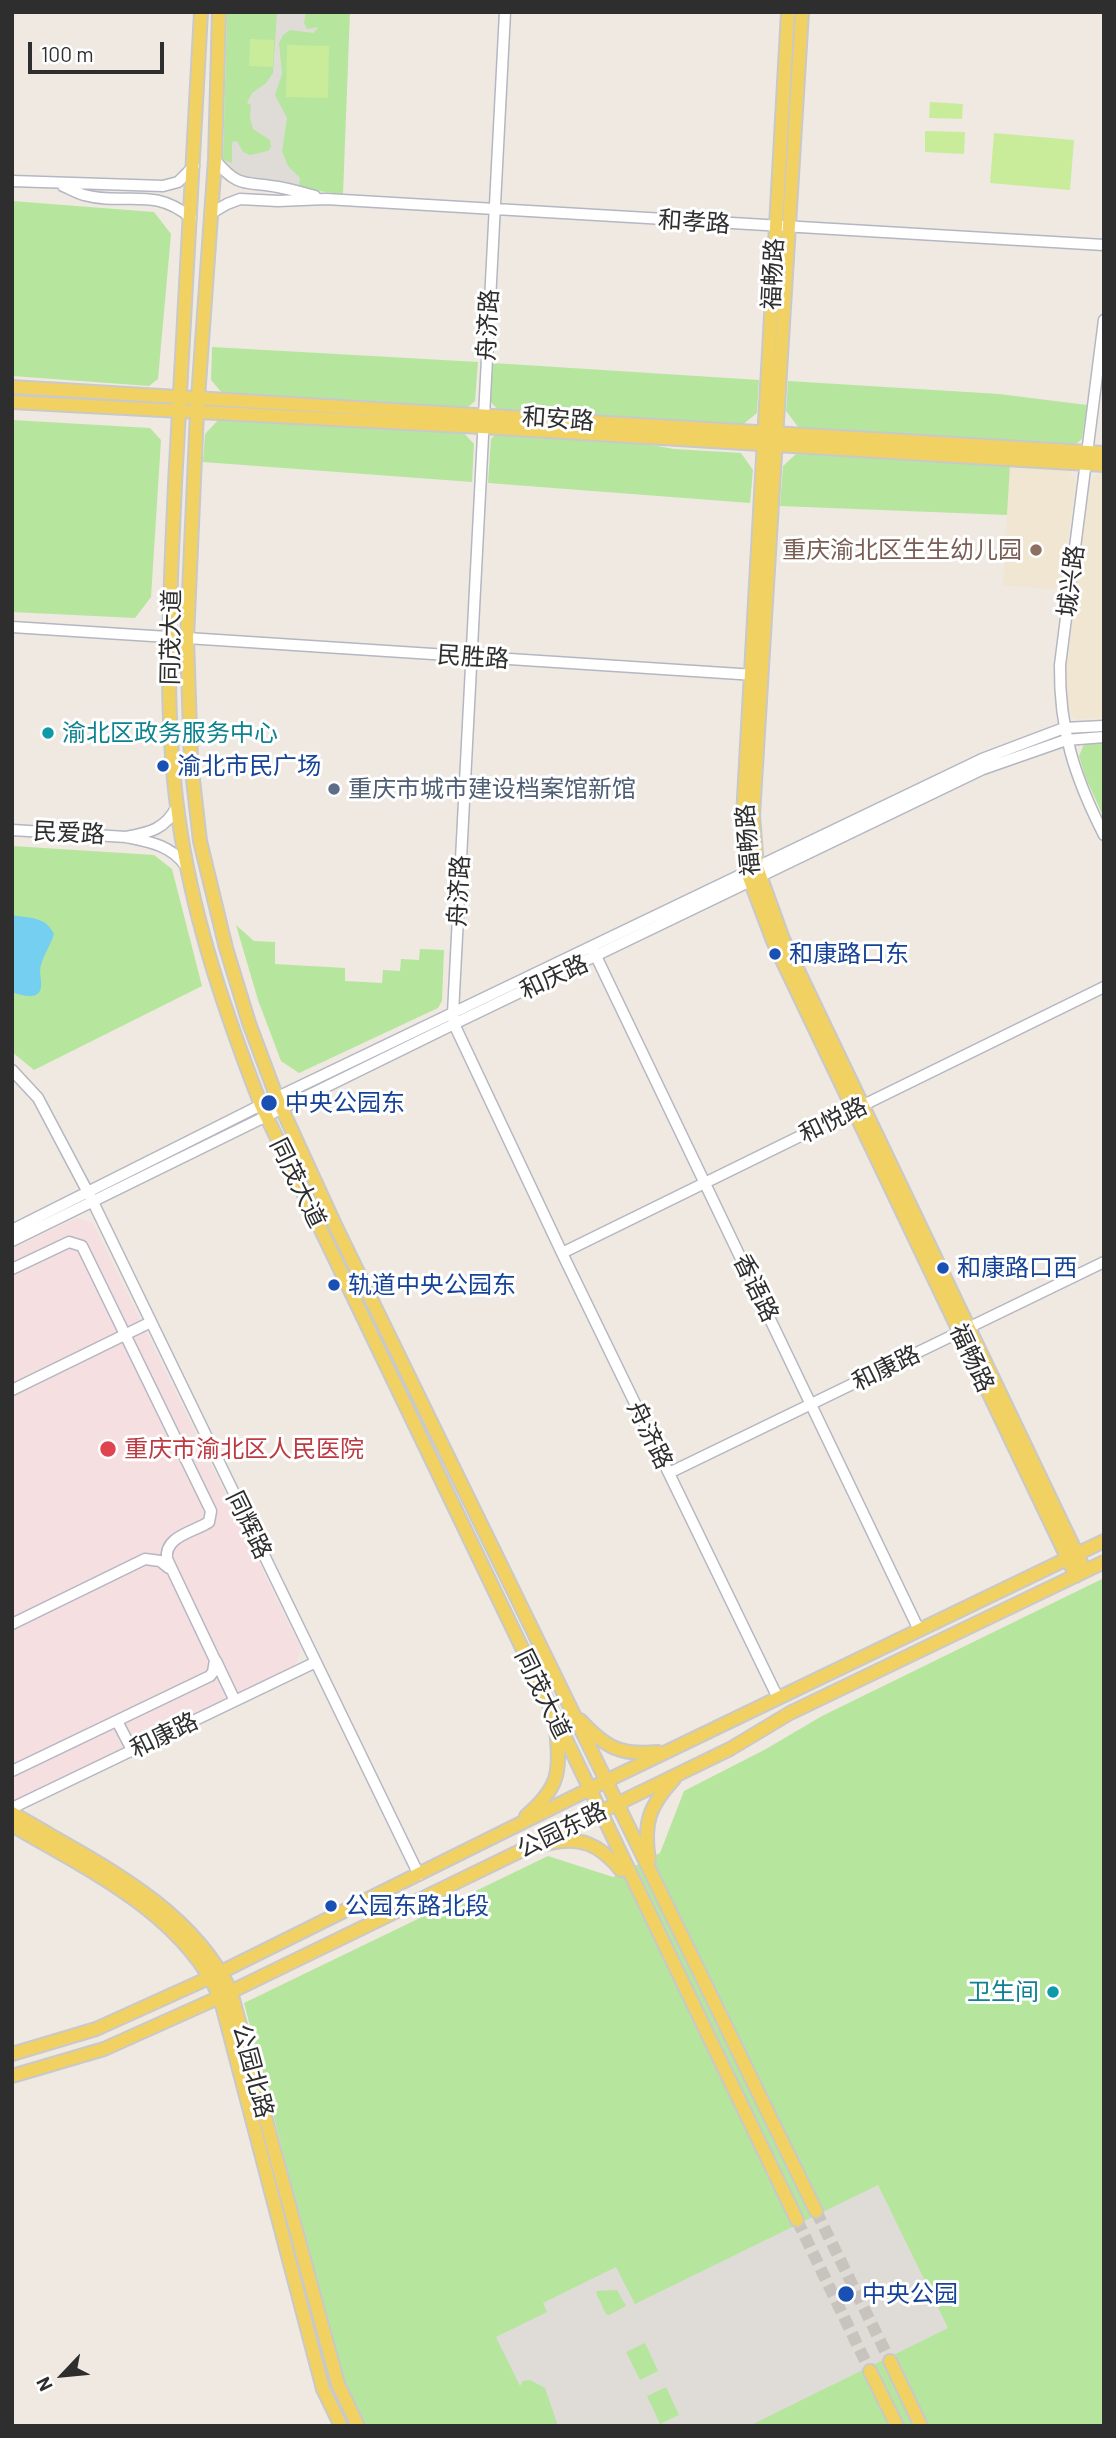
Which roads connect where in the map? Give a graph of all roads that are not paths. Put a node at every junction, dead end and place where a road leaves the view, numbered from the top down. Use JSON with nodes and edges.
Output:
{"nodes":[{"id":1,"x":201,"y":12,"type":"edge"},
{"id":2,"x":219,"y":12,"type":"edge"},
{"id":3,"x":505,"y":12,"type":"edge"},
{"id":4,"x":788,"y":12,"type":"edge"},
{"id":5,"x":802,"y":12,"type":"edge"},
{"id":6,"x":215,"y":160,"type":"junction"},
{"id":7,"x":194,"y":166,"type":"junction"},
{"id":8,"x":12,"y":181,"type":"edge"},
{"id":9,"x":56,"y":184,"type":"junction"},
{"id":10,"x":326,"y":199,"type":"junction"},
{"id":11,"x":495,"y":209,"type":"junction"},
{"id":12,"x":210,"y":214,"type":"junction"},
{"id":13,"x":191,"y":218,"type":"junction"},
{"id":14,"x":781,"y":228,"type":"junction"},
{"id":15,"x":1104,"y":246,"type":"edge"},
{"id":16,"x":1104,"y":320,"type":"edge"},
{"id":17,"x":12,"y":387,"type":"edge"},
{"id":18,"x":179,"y":396,"type":"junction"},
{"id":19,"x":198,"y":396,"type":"junction"},
{"id":20,"x":12,"y":402,"type":"edge"},
{"id":21,"x":179,"y":411,"type":"junction"},
{"id":22,"x":197,"y":412,"type":"junction"},
{"id":23,"x":482,"y":421,"type":"junction"},
{"id":24,"x":770,"y":439,"type":"junction"},
{"id":25,"x":1104,"y":453,"type":"edge"},
{"id":26,"x":1086,"y":458,"type":"junction"},
{"id":27,"x":1104,"y":465,"type":"edge"},
{"id":28,"x":12,"y":627,"type":"edge"},
{"id":29,"x":168,"y":637,"type":"junction"},
{"id":30,"x":187,"y":638,"type":"junction"},
{"id":31,"x":470,"y":657,"type":"junction"},
{"id":32,"x":755,"y":675,"type":"junction"},
{"id":33,"x":1104,"y":726,"type":"edge"},
{"id":34,"x":1064,"y":728,"type":"junction"},
{"id":35,"x":1104,"y":737,"type":"edge"},
{"id":36,"x":1066,"y":740,"type":"junction"},
{"id":37,"x":177,"y":806,"type":"junction"},
{"id":38,"x":12,"y":830,"type":"edge"},
{"id":39,"x":1104,"y":835,"type":"edge"},
{"id":40,"x":126,"y":837,"type":"junction"},
{"id":41,"x":188,"y":869,"type":"junction"},
{"id":42,"x":753,"y":875,"type":"junction"},
{"id":43,"x":592,"y":946,"type":"junction"},
{"id":44,"x":597,"y":957,"type":"junction"},
{"id":45,"x":1104,"y":987,"type":"edge"},
{"id":46,"x":454,"y":1018,"type":"junction"},
{"id":47,"x":12,"y":1070,"type":"edge"},
{"id":48,"x":280,"y":1104,"type":"junction"},
{"id":49,"x":858,"y":1107,"type":"junction"},
{"id":50,"x":264,"y":1111,"type":"junction"},
{"id":51,"x":705,"y":1183,"type":"junction"},
{"id":52,"x":90,"y":1198,"type":"junction"},
{"id":53,"x":12,"y":1230,"type":"edge"},
{"id":54,"x":12,"y":1241,"type":"edge"},
{"id":55,"x":562,"y":1253,"type":"junction"},
{"id":56,"x":1104,"y":1262,"type":"edge"},
{"id":57,"x":12,"y":1269,"type":"edge"},
{"id":58,"x":151,"y":1322,"type":"junction"},
{"id":59,"x":964,"y":1330,"type":"junction"},
{"id":60,"x":125,"y":1334,"type":"junction"},
{"id":61,"x":12,"y":1390,"type":"edge"},
{"id":62,"x":811,"y":1404,"type":"junction"},
{"id":63,"x":669,"y":1474,"type":"junction"},
{"id":64,"x":1104,"y":1541,"type":"edge"},
{"id":65,"x":1072,"y":1556,"type":"junction"},
{"id":66,"x":1104,"y":1562,"type":"edge"},
{"id":67,"x":173,"y":1573,"type":"junction"},
{"id":68,"x":1080,"y":1574,"type":"junction"},
{"id":69,"x":12,"y":1624,"type":"edge"},
{"id":70,"x":919,"y":1630,"type":"junction"},
{"id":71,"x":215,"y":1660,"type":"junction"},
{"id":72,"x":316,"y":1662,"type":"junction"},
{"id":73,"x":778,"y":1698,"type":"junction"},
{"id":74,"x":235,"y":1701,"type":"junction"},
{"id":75,"x":571,"y":1711,"type":"junction"},
{"id":76,"x":555,"y":1720,"type":"junction"},
{"id":77,"x":117,"y":1721,"type":"junction"},
{"id":78,"x":132,"y":1750,"type":"junction"},
{"id":79,"x":669,"y":1751,"type":"junction"},
{"id":80,"x":12,"y":1771,"type":"edge"},
{"id":81,"x":680,"y":1773,"type":"junction"},
{"id":82,"x":606,"y":1782,"type":"junction"},
{"id":83,"x":589,"y":1790,"type":"junction"},
{"id":84,"x":616,"y":1803,"type":"junction"},
{"id":85,"x":12,"y":1810,"type":"edge"},
{"id":86,"x":599,"y":1811,"type":"junction"},
{"id":87,"x":12,"y":1825,"type":"edge"},
{"id":88,"x":508,"y":1830,"type":"junction"},
{"id":89,"x":518,"y":1852,"type":"junction"},
{"id":90,"x":652,"y":1874,"type":"junction"},
{"id":91,"x":419,"y":1875,"type":"junction"},
{"id":92,"x":633,"y":1884,"type":"junction"},
{"id":93,"x":216,"y":1974,"type":"junction"},
{"id":94,"x":226,"y":1994,"type":"junction"},
{"id":95,"x":12,"y":2054,"type":"edge"},
{"id":96,"x":12,"y":2076,"type":"edge"},
{"id":97,"x":816,"y":2211,"type":"tunnel mouth"},
{"id":98,"x":797,"y":2220,"type":"tunnel mouth"},
{"id":99,"x":890,"y":2361,"type":"tunnel mouth"},
{"id":100,"x":870,"y":2371,"type":"tunnel mouth"},
{"id":101,"x":341,"y":2426,"type":"edge"},
{"id":102,"x":358,"y":2426,"type":"edge"},
{"id":103,"x":897,"y":2426,"type":"edge"},
{"id":104,"x":921,"y":2426,"type":"edge"}],
"edges":[{"from":1,"to":7,"type":"main road","name":"同茂大道"},
{"from":2,"to":6,"type":"main road","name":"同茂大道"},
{"from":3,"to":11,"type":"street","name":"舟济路"},
{"from":4,"to":14,"type":"main road","name":"福畅路"},
{"from":5,"to":14,"type":"main road","name":"福畅路"},
{"from":6,"to":10,"type":"street"},
{"from":6,"to":12,"type":"main road","name":"同茂大道"},
{"from":7,"to":9,"type":"street"},
{"from":7,"to":13,"type":"main road","name":"同茂大道"},
{"from":8,"to":9,"type":"street"},
{"from":9,"to":13,"type":"street"},
{"from":10,"to":11,"type":"street","name":"和孝路"},
{"from":10,"to":12,"type":"street"},
{"from":11,"to":14,"type":"street","name":"和孝路"},
{"from":11,"to":23,"type":"street","name":"舟济路"},
{"from":12,"to":19,"type":"main road","name":"同茂大道"},
{"from":13,"to":18,"type":"main road","name":"同茂大道"},
{"from":14,"to":15,"type":"street","name":"和孝路"},
{"from":14,"to":24,"type":"main road","name":"福畅路"},
{"from":16,"to":26,"type":"street","name":"城兴路"},
{"from":17,"to":18,"type":"main road","name":"和安路"},
{"from":18,"to":19,"type":"main road","name":"和安路"},
{"from":18,"to":21,"type":"main road","name":"同茂大道"},
{"from":19,"to":22,"type":"main road","name":"同茂大道"},
{"from":19,"to":23,"type":"main road","name":"和安路"},
{"from":20,"to":21,"type":"main road","name":"和安路"},
{"from":21,"to":22,"type":"main road","name":"和安路"},
{"from":21,"to":29,"type":"main road","name":"同茂大道"},
{"from":22,"to":23,"type":"main road","name":"和安路"},
{"from":22,"to":30,"type":"main road","name":"同茂大道"},
{"from":23,"to":24,"type":"main road","name":"和安路"},
{"from":23,"to":31,"type":"street","name":"舟济路"},
{"from":24,"to":26,"type":"main road","name":"和安路"},
{"from":24,"to":32,"type":"main road","name":"福畅路"},
{"from":25,"to":26,"type":"main road","name":"和安路"},
{"from":26,"to":27,"type":"main road","name":"和安路"},
{"from":26,"to":34,"type":"street","name":"城兴路"},
{"from":28,"to":29,"type":"street"},
{"from":29,"to":37,"type":"main road","name":"同茂大道"},
{"from":30,"to":31,"type":"street","name":"民胜路"},
{"from":30,"to":48,"type":"main road","name":"同茂大道"},
{"from":31,"to":32,"type":"street","name":"民胜路"},
{"from":31,"to":46,"type":"street","name":"舟济路"},
{"from":32,"to":42,"type":"main road","name":"福畅路"},
{"from":33,"to":34,"type":"street","name":"和庆路"},
{"from":34,"to":36,"type":"street","name":"城兴路"},
{"from":34,"to":42,"type":"street","name":"和庆路"},
{"from":35,"to":36,"type":"street","name":"和庆路"},
{"from":36,"to":39,"type":"street","name":"城兴路"},
{"from":36,"to":42,"type":"street","name":"和庆路"},
{"from":37,"to":40,"type":"street"},
{"from":37,"to":41,"type":"main road","name":"同茂大道"},
{"from":38,"to":40,"type":"street","name":"民爱路"},
{"from":40,"to":41,"type":"street"},
{"from":41,"to":50,"type":"main road","name":"同茂大道"},
{"from":42,"to":43,"type":"street","name":"和庆路"},
{"from":42,"to":44,"type":"street","name":"和庆路"},
{"from":42,"to":49,"type":"main road","name":"福畅路"},
{"from":43,"to":44,"type":"street","name":"香语路"},
{"from":43,"to":46,"type":"street","name":"和庆路"},
{"from":44,"to":46,"type":"street","name":"和庆路"},
{"from":44,"to":51,"type":"street","name":"香语路"},
{"from":45,"to":49,"type":"street","name":"和悦路"},
{"from":46,"to":48,"type":"street","name":"和庆路"},
{"from":46,"to":55,"type":"street","name":"舟济路"},
{"from":47,"to":52,"type":"street","name":"同辉路"},
{"from":48,"to":50,"type":"street","name":"和庆路"},
{"from":48,"to":75,"type":"main road","name":"同茂大道"},
{"from":49,"to":51,"type":"street","name":"和悦路"},
{"from":49,"to":59,"type":"main road","name":"福畅路"},
{"from":50,"to":52,"type":"street","name":"和庆路"},
{"from":50,"to":76,"type":"main road","name":"同茂大道"},
{"from":51,"to":55,"type":"street","name":"和悦路"},
{"from":51,"to":62,"type":"street","name":"香语路"},
{"from":52,"to":53,"type":"street","name":"和庆路"},
{"from":52,"to":54,"type":"street","name":"和庆路"},
{"from":52,"to":58,"type":"street","name":"同辉路"},
{"from":55,"to":63,"type":"street","name":"舟济路"},
{"from":56,"to":59,"type":"street","name":"和康路"},
{"from":57,"to":60,"type":"street"},
{"from":58,"to":60,"type":"street"},
{"from":58,"to":72,"type":"street","name":"同辉路"},
{"from":59,"to":62,"type":"street","name":"和康路"},
{"from":59,"to":65,"type":"main road","name":"福畅路"},
{"from":60,"to":61,"type":"street"},
{"from":60,"to":67,"type":"street"},
{"from":62,"to":63,"type":"street","name":"和康路"},
{"from":62,"to":70,"type":"street","name":"香语路"},
{"from":63,"to":73,"type":"street","name":"舟济路"},
{"from":64,"to":65,"type":"main road","name":"公园东路"},
{"from":65,"to":68,"type":"main road","name":"福畅路"},
{"from":65,"to":70,"type":"main road","name":"公园东路"},
{"from":66,"to":68,"type":"main road","name":"公园东路"},
{"from":67,"to":69,"type":"street"},
{"from":67,"to":71,"type":"street"},
{"from":68,"to":81,"type":"main road","name":"公园东路"},
{"from":70,"to":73,"type":"main road","name":"公园东路"},
{"from":71,"to":74,"type":"street"},
{"from":71,"to":77,"type":"street"},
{"from":72,"to":74,"type":"street","name":"和康路"},
{"from":72,"to":91,"type":"street","name":"同辉路"},
{"from":73,"to":79,"type":"main road","name":"公园东路"},
{"from":74,"to":78,"type":"street","name":"和康路"},
{"from":75,"to":79,"type":"main road"},
{"from":75,"to":82,"type":"main road","name":"同茂大道"},
{"from":76,"to":83,"type":"main road","name":"同茂大道"},
{"from":76,"to":88,"type":"main road"},
{"from":77,"to":78,"type":"street"},
{"from":77,"to":80,"type":"street"},
{"from":78,"to":85,"type":"street","name":"和康路"},
{"from":79,"to":82,"type":"main road","name":"公园东路"},
{"from":81,"to":84,"type":"main road","name":"公园东路"},
{"from":81,"to":90,"type":"main road"},
{"from":82,"to":83,"type":"main road","name":"公园东路"},
{"from":82,"to":84,"type":"main road","name":"同茂大道"},
{"from":83,"to":86,"type":"main road","name":"同茂大道"},
{"from":83,"to":88,"type":"main road","name":"公园东路"},
{"from":84,"to":86,"type":"main road","name":"公园东路"},
{"from":84,"to":90,"type":"main road","name":"同茂大道"},
{"from":85,"to":93,"type":"main road","name":"公园北路"},
{"from":86,"to":89,"type":"main road","name":"公园东路"},
{"from":86,"to":92,"type":"main road","name":"同茂大道"},
{"from":87,"to":93,"type":"main road","name":"公园北路"},
{"from":88,"to":91,"type":"main road","name":"公园东路"},
{"from":89,"to":92,"type":"main road"},
{"from":89,"to":94,"type":"main road","name":"公园东路"},
{"from":90,"to":97,"type":"main road","name":"同茂大道"},
{"from":91,"to":93,"type":"main road","name":"公园东路"},
{"from":92,"to":98,"type":"main road","name":"同茂大道"},
{"from":93,"to":94,"type":"main road","name":"公园北路"},
{"from":93,"to":95,"type":"main road","name":"公园东路"},
{"from":94,"to":96,"type":"main road","name":"公园东路"},
{"from":94,"to":101,"type":"main road","name":"公园北路"},
{"from":94,"to":102,"type":"main road","name":"公园北路"},
{"from":99,"to":104,"type":"main road"},
{"from":100,"to":103,"type":"main road"}]}
